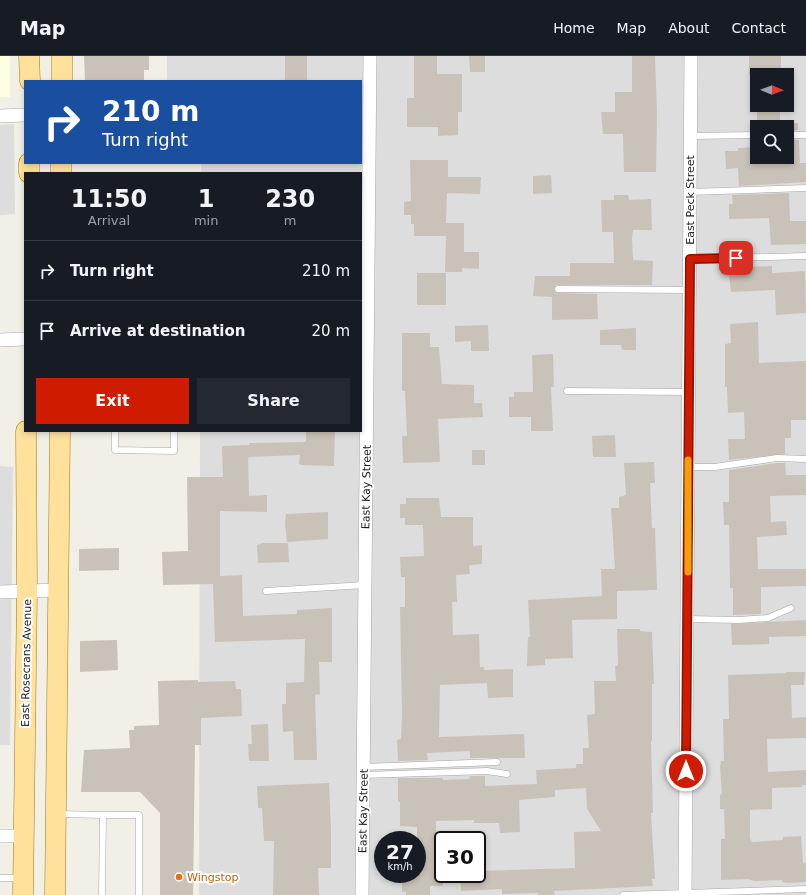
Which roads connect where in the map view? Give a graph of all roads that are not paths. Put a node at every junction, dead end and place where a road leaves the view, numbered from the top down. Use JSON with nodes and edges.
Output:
{"nodes":[{"id":1,"x":29,"y":56,"type":"edge"},
{"id":2,"x":62,"y":56,"type":"edge"},
{"id":3,"x":370,"y":56,"type":"edge"},
{"id":4,"x":691,"y":56,"type":"edge"},
{"id":5,"x":30,"y":80,"type":"edge"},
{"id":6,"x":62,"y":80,"type":"edge"},
{"id":7,"x":0,"y":116,"type":"edge"},
{"id":8,"x":24,"y":116,"type":"edge"},
{"id":9,"x":750,"y":135,"type":"edge"},
{"id":10,"x":794,"y":135,"type":"edge"},
{"id":11,"x":806,"y":135,"type":"edge"},
{"id":12,"x":690,"y":136,"type":"junction"},
{"id":13,"x":806,"y":188,"type":"edge"},
{"id":14,"x":690,"y":192,"type":"junction"},
{"id":15,"x":806,"y":256,"type":"edge"},
{"id":16,"x":690,"y":259,"type":"junction"},
{"id":17,"x":558,"y":289,"type":"dead end"},
{"id":18,"x":689,"y":290,"type":"junction"},
{"id":19,"x":24,"y":339,"type":"edge"},
{"id":20,"x":0,"y":340,"type":"edge"},
{"id":21,"x":567,"y":391,"type":"dead end"},
{"id":22,"x":689,"y":392,"type":"junction"},
{"id":23,"x":26,"y":432,"type":"edge"},
{"id":24,"x":60,"y":432,"type":"edge"},
{"id":25,"x":115,"y":432,"type":"edge"},
{"id":26,"x":174,"y":432,"type":"edge"},
{"id":27,"x":806,"y":459,"type":"edge"},
{"id":28,"x":688,"y":467,"type":"junction"},
{"id":29,"x":365,"y":585,"type":"junction"},
{"id":30,"x":58,"y":590,"type":"junction"},
{"id":31,"x":266,"y":590,"type":"dead end"},
{"id":32,"x":27,"y":591,"type":"junction"},
{"id":33,"x":0,"y":592,"type":"edge"},
{"id":34,"x":790,"y":608,"type":"dead end"},
{"id":35,"x":687,"y":619,"type":"junction"},
{"id":36,"x":497,"y":762,"type":"dead end"},
{"id":37,"x":363,"y":771,"type":"junction"},
{"id":38,"x":507,"y":774,"type":"dead end"},
{"id":39,"x":56,"y":814,"type":"junction"},
{"id":40,"x":103,"y":815,"type":"junction"},
{"id":41,"x":0,"y":836,"type":"edge"},
{"id":42,"x":24,"y":836,"type":"junction"},
{"id":43,"x":0,"y":878,"type":"edge"},
{"id":44,"x":23,"y":887,"type":"edge"},
{"id":45,"x":806,"y":889,"type":"edge"},
{"id":46,"x":685,"y":894,"type":"edge"},
{"id":47,"x":55,"y":895,"type":"edge"},
{"id":48,"x":102,"y":895,"type":"edge"},
{"id":49,"x":139,"y":895,"type":"edge"},
{"id":50,"x":362,"y":895,"type":"edge"},
{"id":51,"x":623,"y":895,"type":"edge"}],
"edges":[{"from":1,"to":5,"type":"main road"},
{"from":2,"to":6,"type":"main road"},
{"from":3,"to":29,"type":"street","name":"East Kay Street"},
{"from":4,"to":12,"type":"street","name":"East Peck Street"},
{"from":7,"to":8,"type":"street"},
{"from":9,"to":12,"type":"lane"},
{"from":10,"to":11,"type":"lane"},
{"from":12,"to":14,"type":"street","name":"East Peck Street"},
{"from":13,"to":14,"type":"lane"},
{"from":14,"to":16,"type":"street","name":"East Peck Street"},
{"from":15,"to":16,"type":"lane"},
{"from":16,"to":18,"type":"street","name":"East Peck Street"},
{"from":17,"to":18,"type":"lane"},
{"from":18,"to":22,"type":"street","name":"East Peck Street"},
{"from":19,"to":20,"type":"street"},
{"from":21,"to":22,"type":"lane"},
{"from":22,"to":28,"type":"street","name":"East Peck Street"},
{"from":23,"to":32,"type":"main road","name":"East Rosecrans Avenue"},
{"from":24,"to":30,"type":"main road"},
{"from":25,"to":26,"type":"lane"},
{"from":27,"to":28,"type":"lane"},
{"from":28,"to":35,"type":"street","name":"East Peck Street"},
{"from":29,"to":31,"type":"lane"},
{"from":29,"to":37,"type":"street","name":"East Kay Street"},
{"from":30,"to":32,"type":"street"},
{"from":30,"to":39,"type":"main road"},
{"from":32,"to":33,"type":"street"},
{"from":32,"to":42,"type":"main road","name":"East Rosecrans Avenue"},
{"from":34,"to":35,"type":"lane"},
{"from":35,"to":46,"type":"street","name":"East Peck Street"},
{"from":36,"to":37,"type":"lane"},
{"from":37,"to":38,"type":"lane"},
{"from":37,"to":50,"type":"street","name":"East Kay Street"},
{"from":39,"to":40,"type":"lane"},
{"from":39,"to":47,"type":"main road"},
{"from":40,"to":48,"type":"lane"},
{"from":40,"to":49,"type":"lane"},
{"from":41,"to":42,"type":"street"},
{"from":42,"to":44,"type":"main road","name":"East Rosecrans Avenue"},
{"from":43,"to":44,"type":"lane"},
{"from":45,"to":46,"type":"lane"},
{"from":46,"to":51,"type":"lane"}]}
